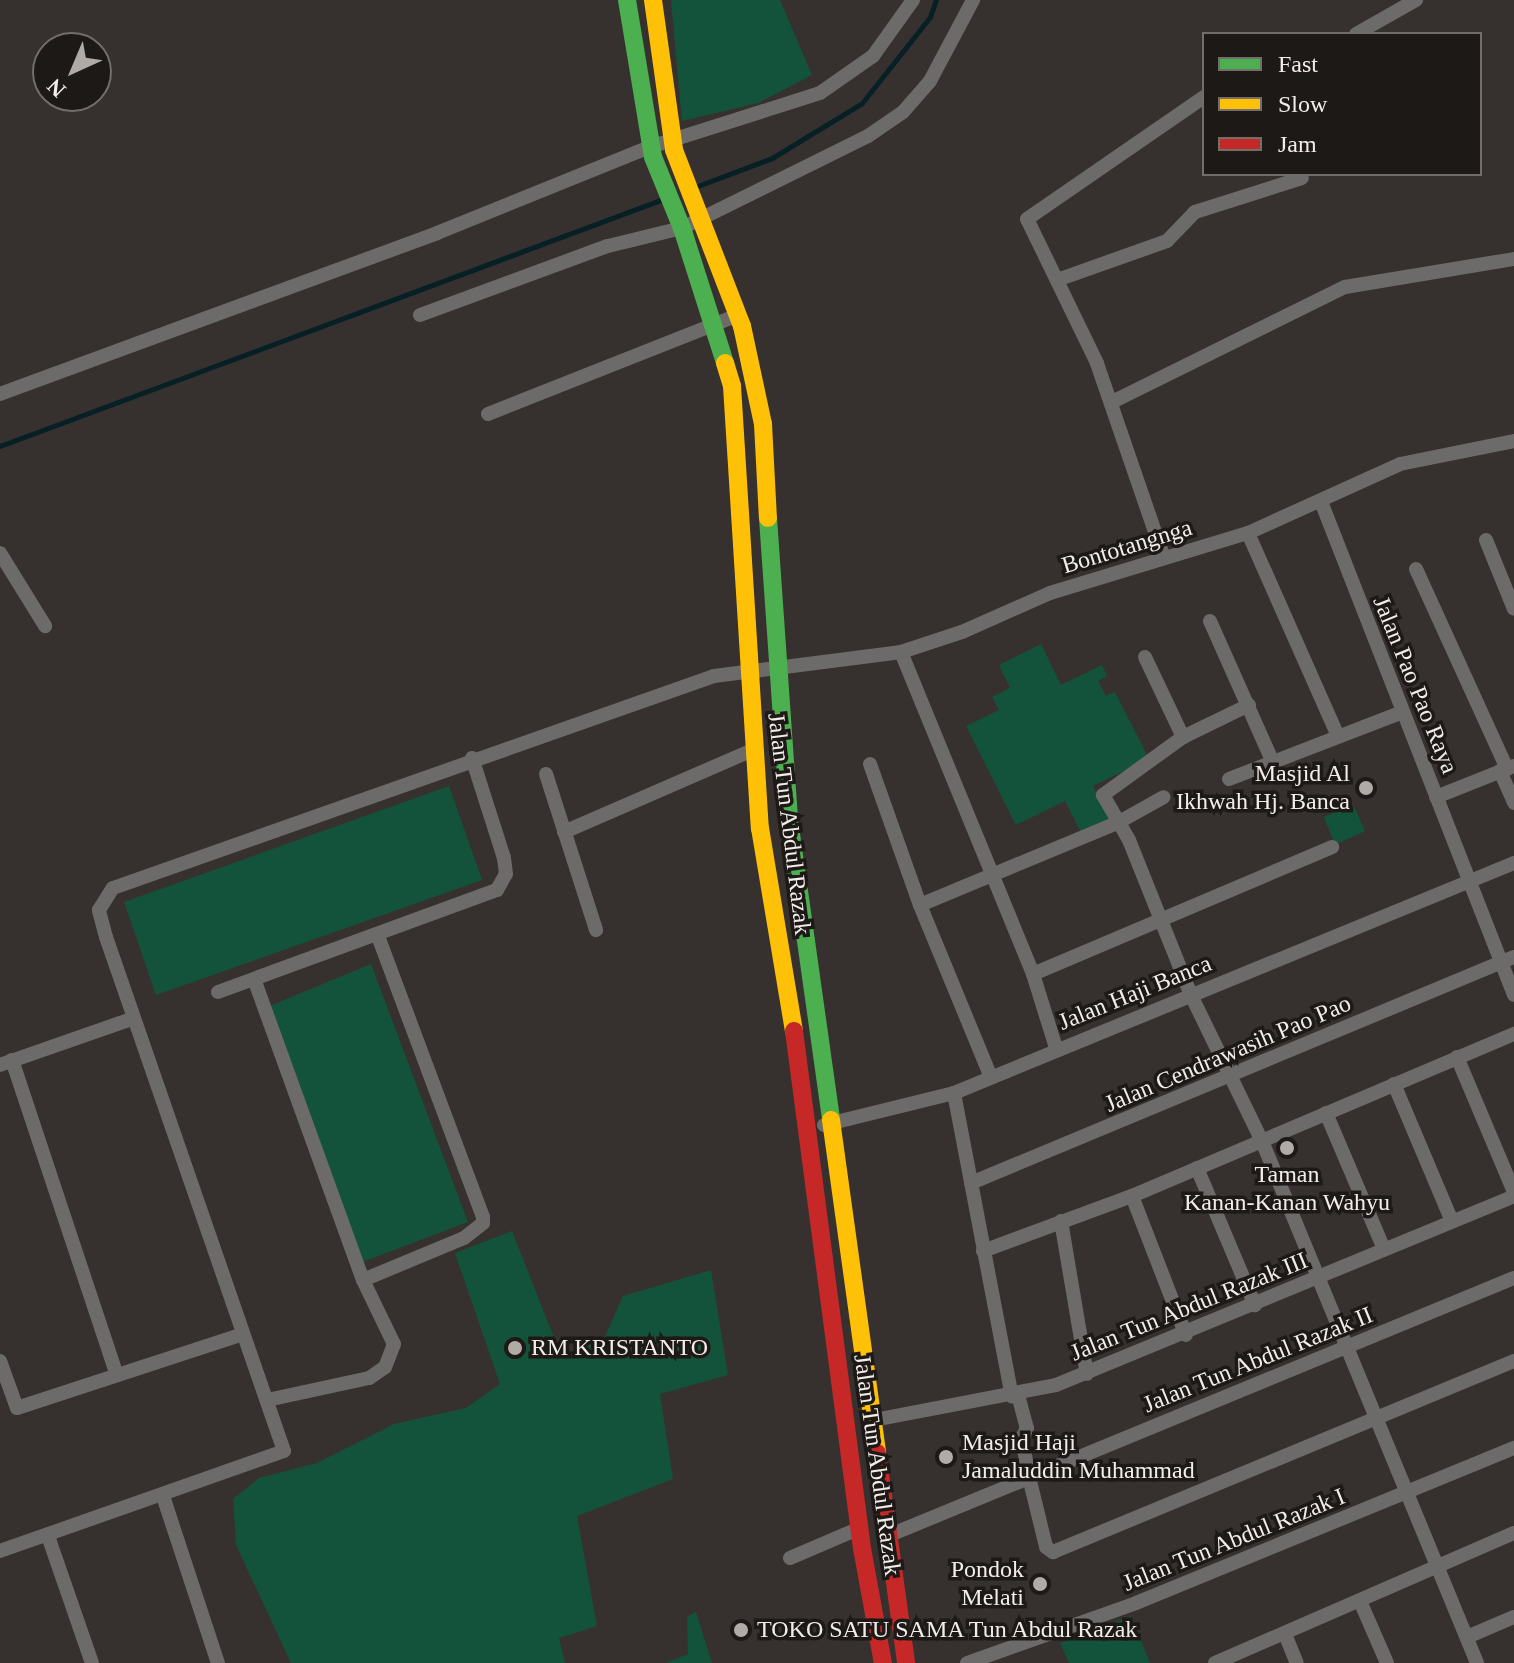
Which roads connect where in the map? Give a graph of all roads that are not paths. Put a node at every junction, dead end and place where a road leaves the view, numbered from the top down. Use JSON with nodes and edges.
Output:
{"nodes":[{"id":1,"x":627,"y":0,"type":"edge"},
{"id":2,"x":653,"y":0,"type":"edge"},
{"id":3,"x":913,"y":0,"type":"edge"},
{"id":4,"x":973,"y":0,"type":"edge"},
{"id":5,"x":1416,"y":0,"type":"edge"},
{"id":6,"x":1360,"y":32,"type":"edge"},
{"id":7,"x":1202,"y":98,"type":"edge"},
{"id":8,"x":673,"y":145,"type":"junction"},
{"id":9,"x":651,"y":152,"type":"junction"},
{"id":10,"x":1302,"y":178,"type":"dead end"},
{"id":11,"x":701,"y":215,"type":"junction"},
{"id":12,"x":679,"y":221,"type":"junction"},
{"id":13,"x":1514,"y":259,"type":"edge"},
{"id":14,"x":1057,"y":280,"type":"junction"},
{"id":15,"x":420,"y":315,"type":"dead end"},
{"id":16,"x":738,"y":315,"type":"junction"},
{"id":17,"x":714,"y":322,"type":"junction"},
{"id":18,"x":0,"y":394,"type":"edge"},
{"id":19,"x":1112,"y":402,"type":"junction"},
{"id":20,"x":488,"y":414,"type":"dead end"},
{"id":21,"x":1514,"y":441,"type":"edge"},
{"id":22,"x":1322,"y":504,"type":"junction"},
{"id":23,"x":1248,"y":533,"type":"junction"},
{"id":24,"x":1486,"y":540,"type":"dead end"},
{"id":25,"x":0,"y":553,"type":"edge"},
{"id":26,"x":1164,"y":558,"type":"junction"},
{"id":27,"x":1416,"y":569,"type":"dead end"},
{"id":28,"x":1514,"y":609,"type":"edge"},
{"id":29,"x":1210,"y":621,"type":"dead end"},
{"id":30,"x":45,"y":626,"type":"dead end"},
{"id":31,"x":901,"y":652,"type":"junction"},
{"id":32,"x":1145,"y":657,"type":"dead end"},
{"id":33,"x":775,"y":667,"type":"junction"},
{"id":34,"x":747,"y":668,"type":"junction"},
{"id":35,"x":1249,"y":705,"type":"junction"},
{"id":36,"x":1400,"y":713,"type":"junction"},
{"id":37,"x":1338,"y":736,"type":"junction"},
{"id":38,"x":1183,"y":737,"type":"junction"},
{"id":39,"x":753,"y":750,"type":"junction"},
{"id":40,"x":472,"y":758,"type":"junction"},
{"id":41,"x":1272,"y":760,"type":"junction"},
{"id":42,"x":870,"y":764,"type":"dead end"},
{"id":43,"x":1507,"y":768,"type":"edge"},
{"id":44,"x":546,"y":774,"type":"dead end"},
{"id":45,"x":1229,"y":779,"type":"dead end"},
{"id":46,"x":1164,"y":797,"type":"dead end"},
{"id":47,"x":1436,"y":797,"type":"junction"},
{"id":48,"x":1514,"y":803,"type":"edge"},
{"id":49,"x":1119,"y":822,"type":"junction"},
{"id":50,"x":564,"y":832,"type":"junction"},
{"id":51,"x":1332,"y":847,"type":"dead end"},
{"id":52,"x":1514,"y":863,"type":"edge"},
{"id":53,"x":993,"y":877,"type":"junction"},
{"id":54,"x":1471,"y":881,"type":"junction"},
{"id":55,"x":920,"y":905,"type":"junction"},
{"id":56,"x":1162,"y":920,"type":"junction"},
{"id":57,"x":596,"y":930,"type":"dead end"},
{"id":58,"x":378,"y":936,"type":"junction"},
{"id":59,"x":1507,"y":960,"type":"edge"},
{"id":60,"x":1033,"y":974,"type":"junction"},
{"id":61,"x":254,"y":979,"type":"junction"},
{"id":62,"x":218,"y":992,"type":"dead end"},
{"id":63,"x":1191,"y":995,"type":"junction"},
{"id":64,"x":1514,"y":995,"type":"edge"},
{"id":65,"x":131,"y":1019,"type":"junction"},
{"id":66,"x":1514,"y":1034,"type":"edge"},
{"id":67,"x":1056,"y":1048,"type":"junction"},
{"id":68,"x":1457,"y":1057,"type":"junction"},
{"id":69,"x":6,"y":1062,"type":"edge"},
{"id":70,"x":991,"y":1077,"type":"junction"},
{"id":71,"x":1232,"y":1078,"type":"junction"},
{"id":72,"x":1394,"y":1084,"type":"junction"},
{"id":73,"x":954,"y":1093,"type":"junction"},
{"id":74,"x":1326,"y":1113,"type":"junction"},
{"id":75,"x":834,"y":1122,"type":"junction"},
{"id":76,"x":810,"y":1128,"type":"junction"},
{"id":77,"x":1262,"y":1141,"type":"junction"},
{"id":78,"x":1197,"y":1168,"type":"junction"},
{"id":79,"x":971,"y":1183,"type":"junction"},
{"id":80,"x":1514,"y":1194,"type":"edge"},
{"id":81,"x":1132,"y":1196,"type":"junction"},
{"id":82,"x":1061,"y":1221,"type":"junction"},
{"id":83,"x":1452,"y":1221,"type":"junction"},
{"id":84,"x":1384,"y":1249,"type":"junction"},
{"id":85,"x":983,"y":1251,"type":"junction"},
{"id":86,"x":1320,"y":1278,"type":"junction"},
{"id":87,"x":1514,"y":1278,"type":"edge"},
{"id":88,"x":363,"y":1280,"type":"junction"},
{"id":89,"x":1255,"y":1305,"type":"junction"},
{"id":90,"x":241,"y":1335,"type":"junction"},
{"id":91,"x":1186,"y":1335,"type":"junction"},
{"id":92,"x":1348,"y":1348,"type":"junction"},
{"id":93,"x":0,"y":1361,"type":"edge"},
{"id":94,"x":1514,"y":1361,"type":"edge"},
{"id":95,"x":1087,"y":1374,"type":"junction"},
{"id":96,"x":117,"y":1375,"type":"junction"},
{"id":97,"x":1015,"y":1396,"type":"junction"},
{"id":98,"x":267,"y":1400,"type":"junction"},
{"id":99,"x":17,"y":1408,"type":"junction"},
{"id":100,"x":0,"y":1414,"type":"edge"},
{"id":101,"x":1377,"y":1418,"type":"junction"},
{"id":102,"x":869,"y":1421,"type":"junction"},
{"id":103,"x":1514,"y":1448,"type":"edge"},
{"id":104,"x":1029,"y":1477,"type":"junction"},
{"id":105,"x":1408,"y":1494,"type":"junction"},
{"id":106,"x":163,"y":1496,"type":"junction"},
{"id":107,"x":860,"y":1528,"type":"junction"},
{"id":108,"x":1514,"y":1533,"type":"edge"},
{"id":109,"x":48,"y":1536,"type":"junction"},
{"id":110,"x":885,"y":1537,"type":"junction"},
{"id":111,"x":0,"y":1551,"type":"edge"},
{"id":112,"x":790,"y":1558,"type":"dead end"},
{"id":113,"x":1437,"y":1566,"type":"junction"},
{"id":114,"x":1360,"y":1601,"type":"junction"},
{"id":115,"x":1514,"y":1617,"type":"edge"},
{"id":116,"x":1285,"y":1634,"type":"junction"},
{"id":117,"x":1467,"y":1637,"type":"junction"},
{"id":118,"x":92,"y":1663,"type":"edge"},
{"id":119,"x":218,"y":1663,"type":"edge"},
{"id":120,"x":883,"y":1663,"type":"edge"},
{"id":121,"x":906,"y":1663,"type":"edge"},
{"id":122,"x":967,"y":1663,"type":"edge"},
{"id":123,"x":1215,"y":1663,"type":"edge"},
{"id":124,"x":1297,"y":1663,"type":"edge"},
{"id":125,"x":1387,"y":1663,"type":"edge"},
{"id":126,"x":1477,"y":1663,"type":"edge"}],
"edges":[{"from":1,"to":9,"type":"main road","name":"Jalan Tun Abdul Razak"},
{"from":2,"to":8,"type":"main road"},
{"from":3,"to":8,"type":"street"},
{"from":4,"to":11,"type":"street"},
{"from":5,"to":6,"type":"street"},
{"from":7,"to":14,"type":"street"},
{"from":8,"to":9,"type":"street"},
{"from":8,"to":11,"type":"main road","name":"Jalan Tun Abdul Razak"},
{"from":9,"to":12,"type":"main road","name":"Jalan Tun Abdul Razak"},
{"from":9,"to":18,"type":"street"},
{"from":10,"to":14,"type":"street"},
{"from":11,"to":12,"type":"street"},
{"from":11,"to":16,"type":"main road","name":"Jalan Tun Abdul Razak"},
{"from":12,"to":15,"type":"street"},
{"from":12,"to":17,"type":"main road","name":"Jalan Tun Abdul Razak"},
{"from":13,"to":19,"type":"street"},
{"from":14,"to":19,"type":"street"},
{"from":16,"to":17,"type":"street"},
{"from":16,"to":33,"type":"main road","name":"Jalan Tun Abdul Razak"},
{"from":17,"to":20,"type":"street"},
{"from":17,"to":34,"type":"main road","name":"Jalan Tun Abdul Razak"},
{"from":19,"to":26,"type":"street"},
{"from":21,"to":22,"type":"street","name":"Bontotangnga"},
{"from":22,"to":23,"type":"street","name":"Bontotangnga"},
{"from":22,"to":36,"type":"street","name":"Jalan Pao Pao Raya"},
{"from":23,"to":26,"type":"street","name":"Bontotangnga"},
{"from":23,"to":37,"type":"street"},
{"from":24,"to":28,"type":"street"},
{"from":25,"to":30,"type":"street"},
{"from":26,"to":31,"type":"street","name":"Bontotangnga"},
{"from":27,"to":43,"type":"street"},
{"from":29,"to":35,"type":"street"},
{"from":31,"to":33,"type":"street","name":"Bontotangnga"},
{"from":31,"to":53,"type":"street"},
{"from":32,"to":38,"type":"street"},
{"from":33,"to":34,"type":"street","name":"Bontotangnga"},
{"from":33,"to":75,"type":"main road","name":"Jalan Tun Abdul Razak"},
{"from":34,"to":39,"type":"main road","name":"Jalan Tun Abdul Razak"},
{"from":34,"to":40,"type":"street","name":"Bontotangnga"},
{"from":35,"to":38,"type":"street"},
{"from":35,"to":41,"type":"street"},
{"from":36,"to":37,"type":"street"},
{"from":36,"to":47,"type":"street","name":"Jalan Pao Pao Raya"},
{"from":37,"to":41,"type":"street"},
{"from":38,"to":49,"type":"street"},
{"from":39,"to":50,"type":"street"},
{"from":39,"to":76,"type":"main road","name":"Jalan Tun Abdul Razak"},
{"from":40,"to":58,"type":"street"},
{"from":40,"to":65,"type":"street","name":"Bontotangnga"},
{"from":41,"to":45,"type":"street"},
{"from":42,"to":55,"type":"street"},
{"from":43,"to":47,"type":"street"},
{"from":43,"to":48,"type":"street"},
{"from":44,"to":50,"type":"street"},
{"from":46,"to":49,"type":"street"},
{"from":47,"to":54,"type":"street","name":"Jalan Pao Pao Raya"},
{"from":49,"to":53,"type":"street"},
{"from":49,"to":56,"type":"street"},
{"from":50,"to":57,"type":"street"},
{"from":51,"to":56,"type":"street"},
{"from":52,"to":54,"type":"street","name":"Jalan Haji Banca"},
{"from":53,"to":55,"type":"street"},
{"from":53,"to":60,"type":"street"},
{"from":54,"to":59,"type":"street","name":"Jalan Pao Pao Raya"},
{"from":54,"to":63,"type":"street","name":"Jalan Haji Banca"},
{"from":55,"to":70,"type":"street"},
{"from":56,"to":60,"type":"street"},
{"from":56,"to":63,"type":"street"},
{"from":58,"to":61,"type":"street"},
{"from":58,"to":88,"type":"street"},
{"from":59,"to":64,"type":"street","name":"Jalan Pao Pao Raya"},
{"from":59,"to":71,"type":"street","name":"Jalan Cendrawasih Pao Pao"},
{"from":60,"to":67,"type":"street"},
{"from":61,"to":62,"type":"street"},
{"from":61,"to":88,"type":"street"},
{"from":63,"to":67,"type":"street","name":"Jalan Haji Banca"},
{"from":63,"to":71,"type":"street"},
{"from":65,"to":69,"type":"street"},
{"from":65,"to":90,"type":"street","name":"Bontotangnga"},
{"from":66,"to":68,"type":"street"},
{"from":67,"to":70,"type":"street","name":"Jalan Haji Banca"},
{"from":68,"to":72,"type":"street"},
{"from":68,"to":80,"type":"street"},
{"from":69,"to":96,"type":"street"},
{"from":70,"to":73,"type":"street","name":"Jalan Haji Banca"},
{"from":71,"to":77,"type":"street"},
{"from":71,"to":79,"type":"street","name":"Jalan Cendrawasih Pao Pao"},
{"from":72,"to":74,"type":"street"},
{"from":72,"to":83,"type":"street"},
{"from":73,"to":75,"type":"street","name":"Jalan Haji Banca"},
{"from":73,"to":79,"type":"street"},
{"from":74,"to":77,"type":"street"},
{"from":74,"to":84,"type":"street"},
{"from":75,"to":76,"type":"street","name":"Jalan Haji Banca"},
{"from":75,"to":102,"type":"main road","name":"Jalan Tun Abdul Razak"},
{"from":76,"to":107,"type":"main road","name":"Jalan Tun Abdul Razak"},
{"from":77,"to":78,"type":"street"},
{"from":77,"to":86,"type":"street"},
{"from":78,"to":81,"type":"street"},
{"from":78,"to":89,"type":"street"},
{"from":79,"to":85,"type":"street"},
{"from":80,"to":83,"type":"street","name":"Jalan Tun Abdul Razak III"},
{"from":81,"to":82,"type":"street"},
{"from":81,"to":91,"type":"street"},
{"from":82,"to":85,"type":"street"},
{"from":82,"to":95,"type":"street"},
{"from":83,"to":84,"type":"street","name":"Jalan Tun Abdul Razak III"},
{"from":84,"to":86,"type":"street","name":"Jalan Tun Abdul Razak III"},
{"from":85,"to":97,"type":"street"},
{"from":86,"to":89,"type":"street","name":"Jalan Tun Abdul Razak III"},
{"from":86,"to":92,"type":"street"},
{"from":87,"to":92,"type":"street","name":"Jalan Tun Abdul Razak II"},
{"from":88,"to":98,"type":"street"},
{"from":89,"to":91,"type":"street","name":"Jalan Tun Abdul Razak III"},
{"from":90,"to":96,"type":"street"},
{"from":90,"to":98,"type":"street","name":"Bontotangnga"},
{"from":91,"to":95,"type":"street","name":"Jalan Tun Abdul Razak III"},
{"from":92,"to":101,"type":"street"},
{"from":92,"to":104,"type":"street","name":"Jalan Tun Abdul Razak II"},
{"from":93,"to":99,"type":"street"},
{"from":94,"to":101,"type":"street"},
{"from":95,"to":97,"type":"street","name":"Jalan Tun Abdul Razak III"},
{"from":96,"to":99,"type":"street"},
{"from":97,"to":102,"type":"street","name":"Jalan Tun Abdul Razak III"},
{"from":97,"to":104,"type":"street"},
{"from":98,"to":106,"type":"street","name":"Bontotangnga"},
{"from":99,"to":100,"type":"street"},
{"from":101,"to":104,"type":"street"},
{"from":101,"to":105,"type":"street"},
{"from":102,"to":110,"type":"main road","name":"Jalan Tun Abdul Razak"},
{"from":103,"to":105,"type":"street","name":"Jalan Tun Abdul Razak I"},
{"from":104,"to":110,"type":"street","name":"Jalan Tun Abdul Razak II"},
{"from":105,"to":113,"type":"street"},
{"from":105,"to":122,"type":"street","name":"Jalan Tun Abdul Razak I"},
{"from":106,"to":109,"type":"street"},
{"from":106,"to":119,"type":"street"},
{"from":107,"to":112,"type":"street"},
{"from":107,"to":120,"type":"main road","name":"Jalan Tun Abdul Razak"},
{"from":108,"to":113,"type":"street"},
{"from":109,"to":111,"type":"street"},
{"from":109,"to":118,"type":"street"},
{"from":110,"to":121,"type":"main road","name":"Jalan Tun Abdul Razak"},
{"from":113,"to":114,"type":"street"},
{"from":113,"to":117,"type":"street"},
{"from":114,"to":116,"type":"street"},
{"from":114,"to":125,"type":"street"},
{"from":115,"to":117,"type":"street"},
{"from":116,"to":123,"type":"street"},
{"from":116,"to":124,"type":"street"},
{"from":117,"to":126,"type":"street"}]}
